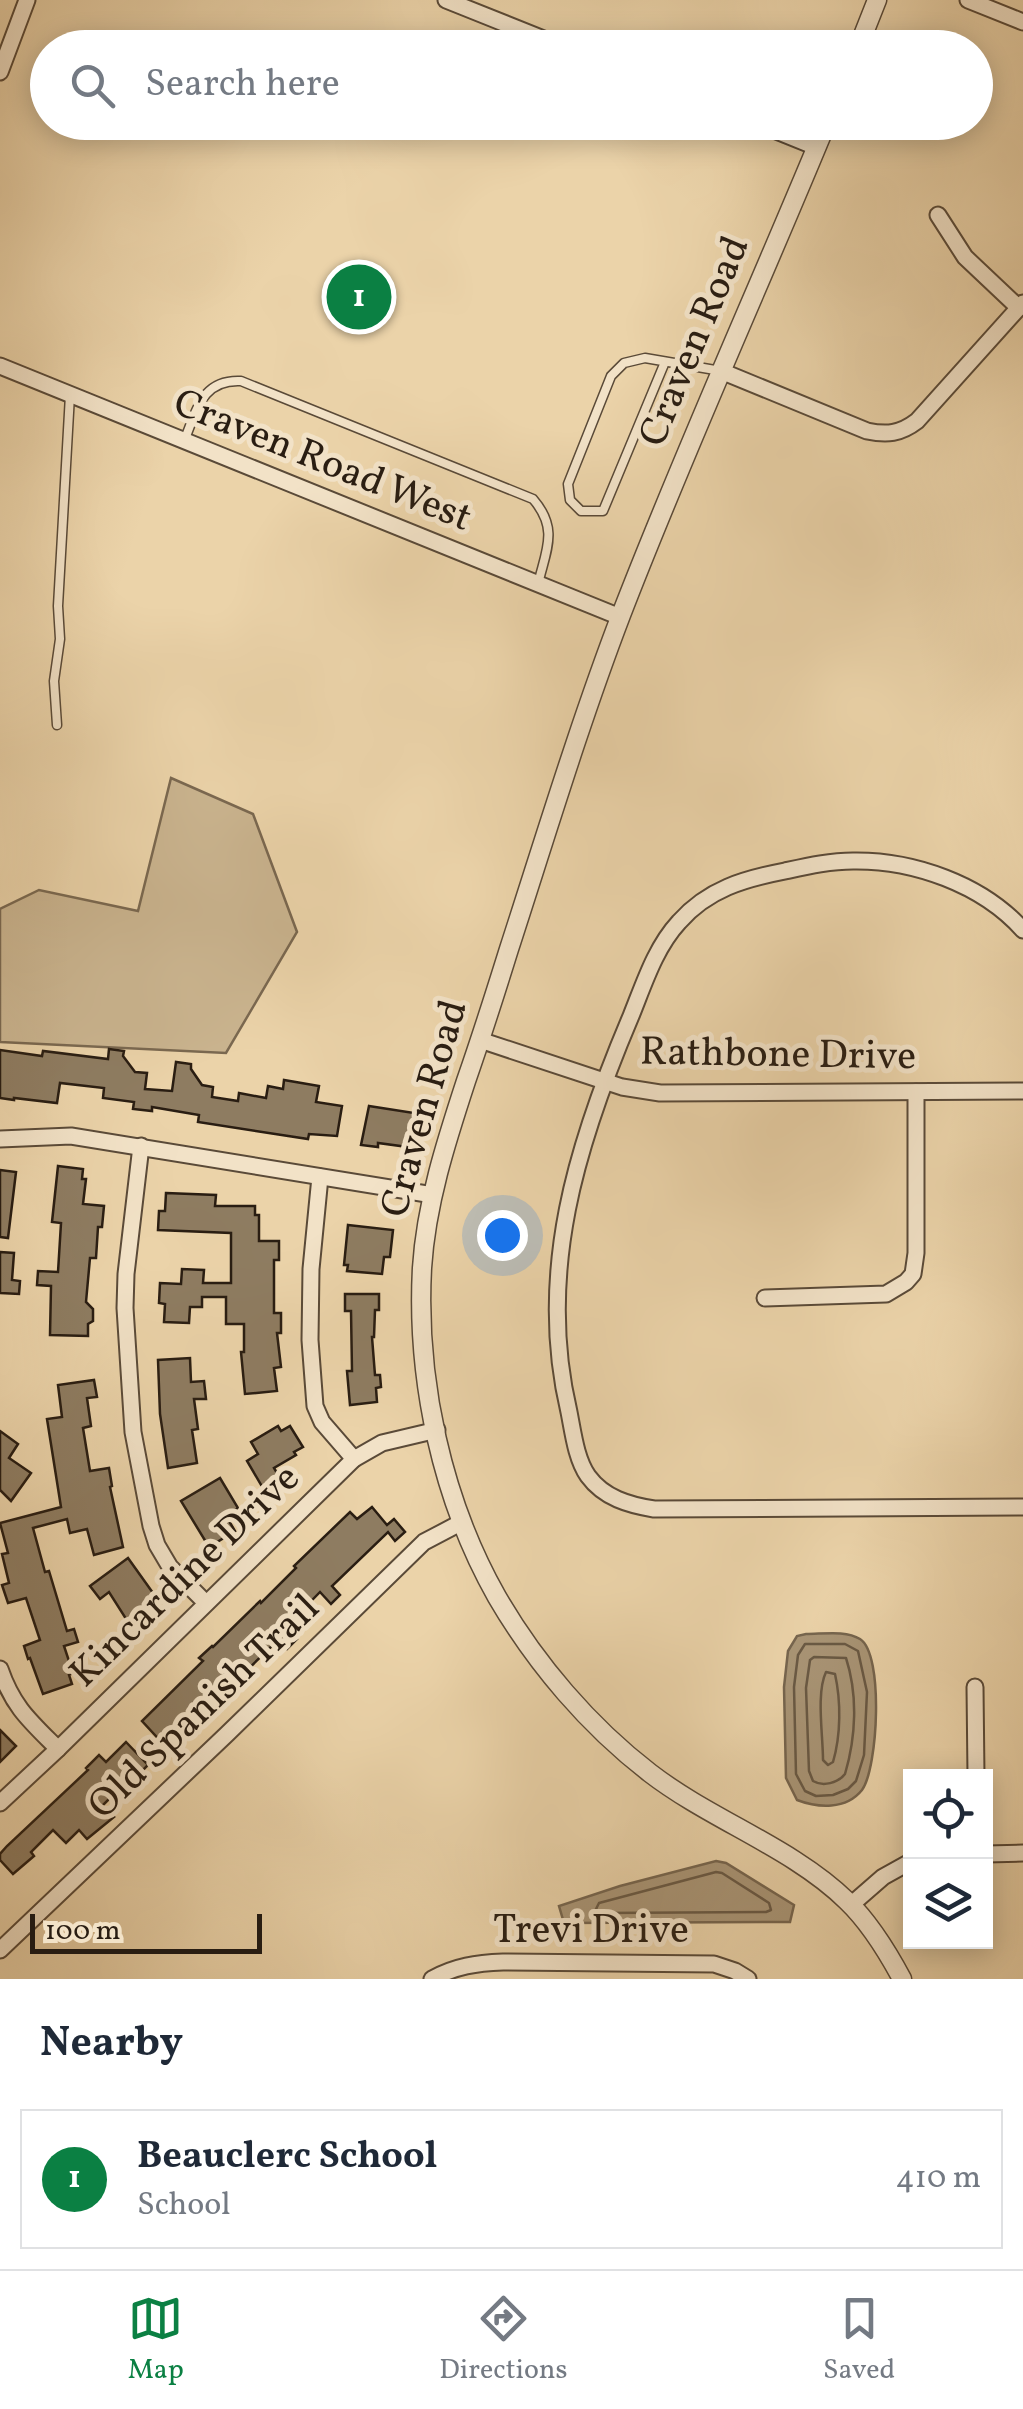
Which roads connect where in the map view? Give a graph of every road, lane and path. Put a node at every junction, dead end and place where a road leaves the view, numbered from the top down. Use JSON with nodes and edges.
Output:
{"nodes":[{"id":1,"x":27,"y":0,"type":"edge"},
{"id":2,"x":446,"y":0,"type":"edge"},
{"id":3,"x":877,"y":0,"type":"edge"},
{"id":4,"x":968,"y":0,"type":"edge"},
{"id":5,"x":1023,"y":22,"type":"edge"},
{"id":6,"x":521,"y":30,"type":"edge"},
{"id":7,"x":865,"y":30,"type":"edge"},
{"id":8,"x":0,"y":72,"type":"edge"},
{"id":9,"x":799,"y":140,"type":"edge"},
{"id":10,"x":819,"y":140,"type":"edge"},
{"id":11,"x":816,"y":147,"type":"junction"},
{"id":12,"x":938,"y":215,"type":"dead end"},
{"id":13,"x":1021,"y":305,"type":"edge"},
{"id":14,"x":665,"y":362,"type":"junction"},
{"id":15,"x":0,"y":366,"type":"edge"},
{"id":16,"x":721,"y":371,"type":"junction"},
{"id":17,"x":70,"y":395,"type":"junction"},
{"id":18,"x":184,"y":441,"type":"junction"},
{"id":19,"x":538,"y":584,"type":"junction"},
{"id":20,"x":620,"y":618,"type":"junction"},
{"id":21,"x":57,"y":725,"type":"dead end"},
{"id":22,"x":1023,"y":930,"type":"edge"},
{"id":23,"x":480,"y":1040,"type":"junction"},
{"id":24,"x":603,"y":1081,"type":"junction"},
{"id":25,"x":1023,"y":1090,"type":"edge"},
{"id":26,"x":916,"y":1092,"type":"junction"},
{"id":27,"x":0,"y":1139,"type":"edge"},
{"id":28,"x":141,"y":1146,"type":"junction"},
{"id":29,"x":320,"y":1177,"type":"junction"},
{"id":30,"x":433,"y":1195,"type":"junction"},
{"id":31,"x":764,"y":1298,"type":"dead end"},
{"id":32,"x":436,"y":1430,"type":"junction"},
{"id":33,"x":354,"y":1458,"type":"junction"},
{"id":34,"x":1023,"y":1507,"type":"edge"},
{"id":35,"x":462,"y":1522,"type":"junction"},
{"id":36,"x":206,"y":1603,"type":"junction"},
{"id":37,"x":0,"y":1668,"type":"edge"},
{"id":38,"x":975,"y":1687,"type":"dead end"},
{"id":39,"x":58,"y":1749,"type":"junction"},
{"id":40,"x":976,"y":1769,"type":"edge"},
{"id":41,"x":0,"y":1802,"type":"edge"},
{"id":42,"x":1023,"y":1853,"type":"edge"},
{"id":43,"x":993,"y":1854,"type":"edge"},
{"id":44,"x":903,"y":1866,"type":"edge"},
{"id":45,"x":852,"y":1904,"type":"junction"},
{"id":46,"x":0,"y":1950,"type":"edge"},
{"id":47,"x":612,"y":1972,"type":"edge"},
{"id":48,"x":432,"y":1979,"type":"edge"},
{"id":49,"x":748,"y":1979,"type":"edge"},
{"id":50,"x":902,"y":1979,"type":"edge"}],
"edges":[{"from":1,"to":8,"type":"street"},
{"from":2,"to":6,"type":"street"},
{"from":3,"to":7,"type":"street"},
{"from":4,"to":5,"type":"street"},
{"from":9,"to":11,"type":"street"},
{"from":10,"to":11,"type":"street","name":"Craven Road"},
{"from":11,"to":16,"type":"street","name":"Craven Road"},
{"from":12,"to":13,"type":"street"},
{"from":13,"to":16,"type":"street"},
{"from":14,"to":14,"type":"lane"},
{"from":14,"to":16,"type":"lane"},
{"from":15,"to":17,"type":"street","name":"Craven Road West"},
{"from":16,"to":20,"type":"street","name":"Craven Road"},
{"from":17,"to":18,"type":"street","name":"Craven Road West"},
{"from":17,"to":21,"type":"lane"},
{"from":18,"to":19,"type":"street","name":"Craven Road West"},
{"from":18,"to":19,"type":"lane"},
{"from":19,"to":20,"type":"street","name":"Craven Road West"},
{"from":20,"to":23,"type":"street","name":"Craven Road"},
{"from":22,"to":24,"type":"street"},
{"from":23,"to":24,"type":"street","name":"Rathbone Drive"},
{"from":23,"to":30,"type":"street","name":"Craven Road"},
{"from":24,"to":26,"type":"street","name":"Rathbone Drive"},
{"from":24,"to":34,"type":"street"},
{"from":25,"to":26,"type":"street","name":"Rathbone Drive"},
{"from":26,"to":31,"type":"street"},
{"from":27,"to":28,"type":"street"},
{"from":28,"to":29,"type":"street"},
{"from":28,"to":36,"type":"street"},
{"from":29,"to":30,"type":"street"},
{"from":29,"to":33,"type":"street"},
{"from":30,"to":32,"type":"street","name":"Craven Road"},
{"from":32,"to":33,"type":"street","name":"Kincardine Drive"},
{"from":32,"to":35,"type":"street","name":"Craven Road"},
{"from":33,"to":36,"type":"street","name":"Kincardine Drive"},
{"from":35,"to":45,"type":"street","name":"Craven Road"},
{"from":35,"to":46,"type":"street","name":"Old Spanish Trail"},
{"from":36,"to":39,"type":"street","name":"Kincardine Drive"},
{"from":37,"to":39,"type":"street"},
{"from":38,"to":40,"type":"street"},
{"from":39,"to":41,"type":"street","name":"Kincardine Drive"},
{"from":42,"to":43,"type":"street"},
{"from":44,"to":45,"type":"street"},
{"from":45,"to":50,"type":"street","name":"Craven Road"},
{"from":47,"to":48,"type":"street","name":"Trevi Drive"},
{"from":47,"to":49,"type":"street","name":"Trevi Drive"}]}
